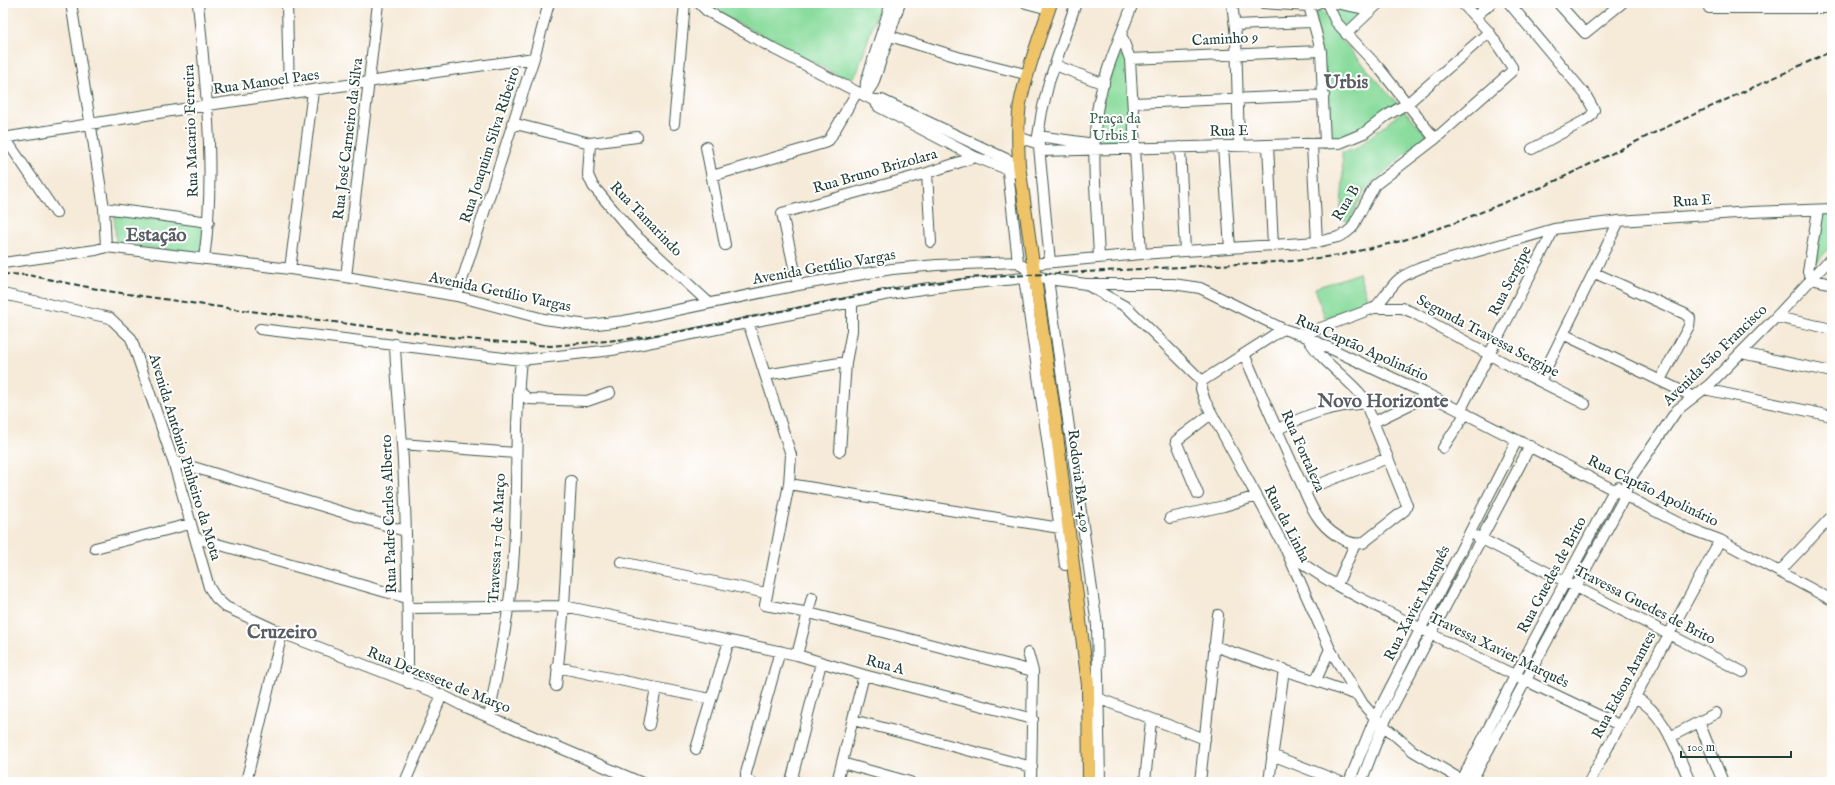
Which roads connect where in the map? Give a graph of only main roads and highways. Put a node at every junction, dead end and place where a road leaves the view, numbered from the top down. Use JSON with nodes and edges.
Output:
{"nodes":[{"id":1,"x":1046,"y":5,"type":"edge"},
{"id":2,"x":1089,"y":782,"type":"edge"}],
"edges":[{"from":1,"to":2,"type":"main road","name":"Rodovia BA-409"}]}
